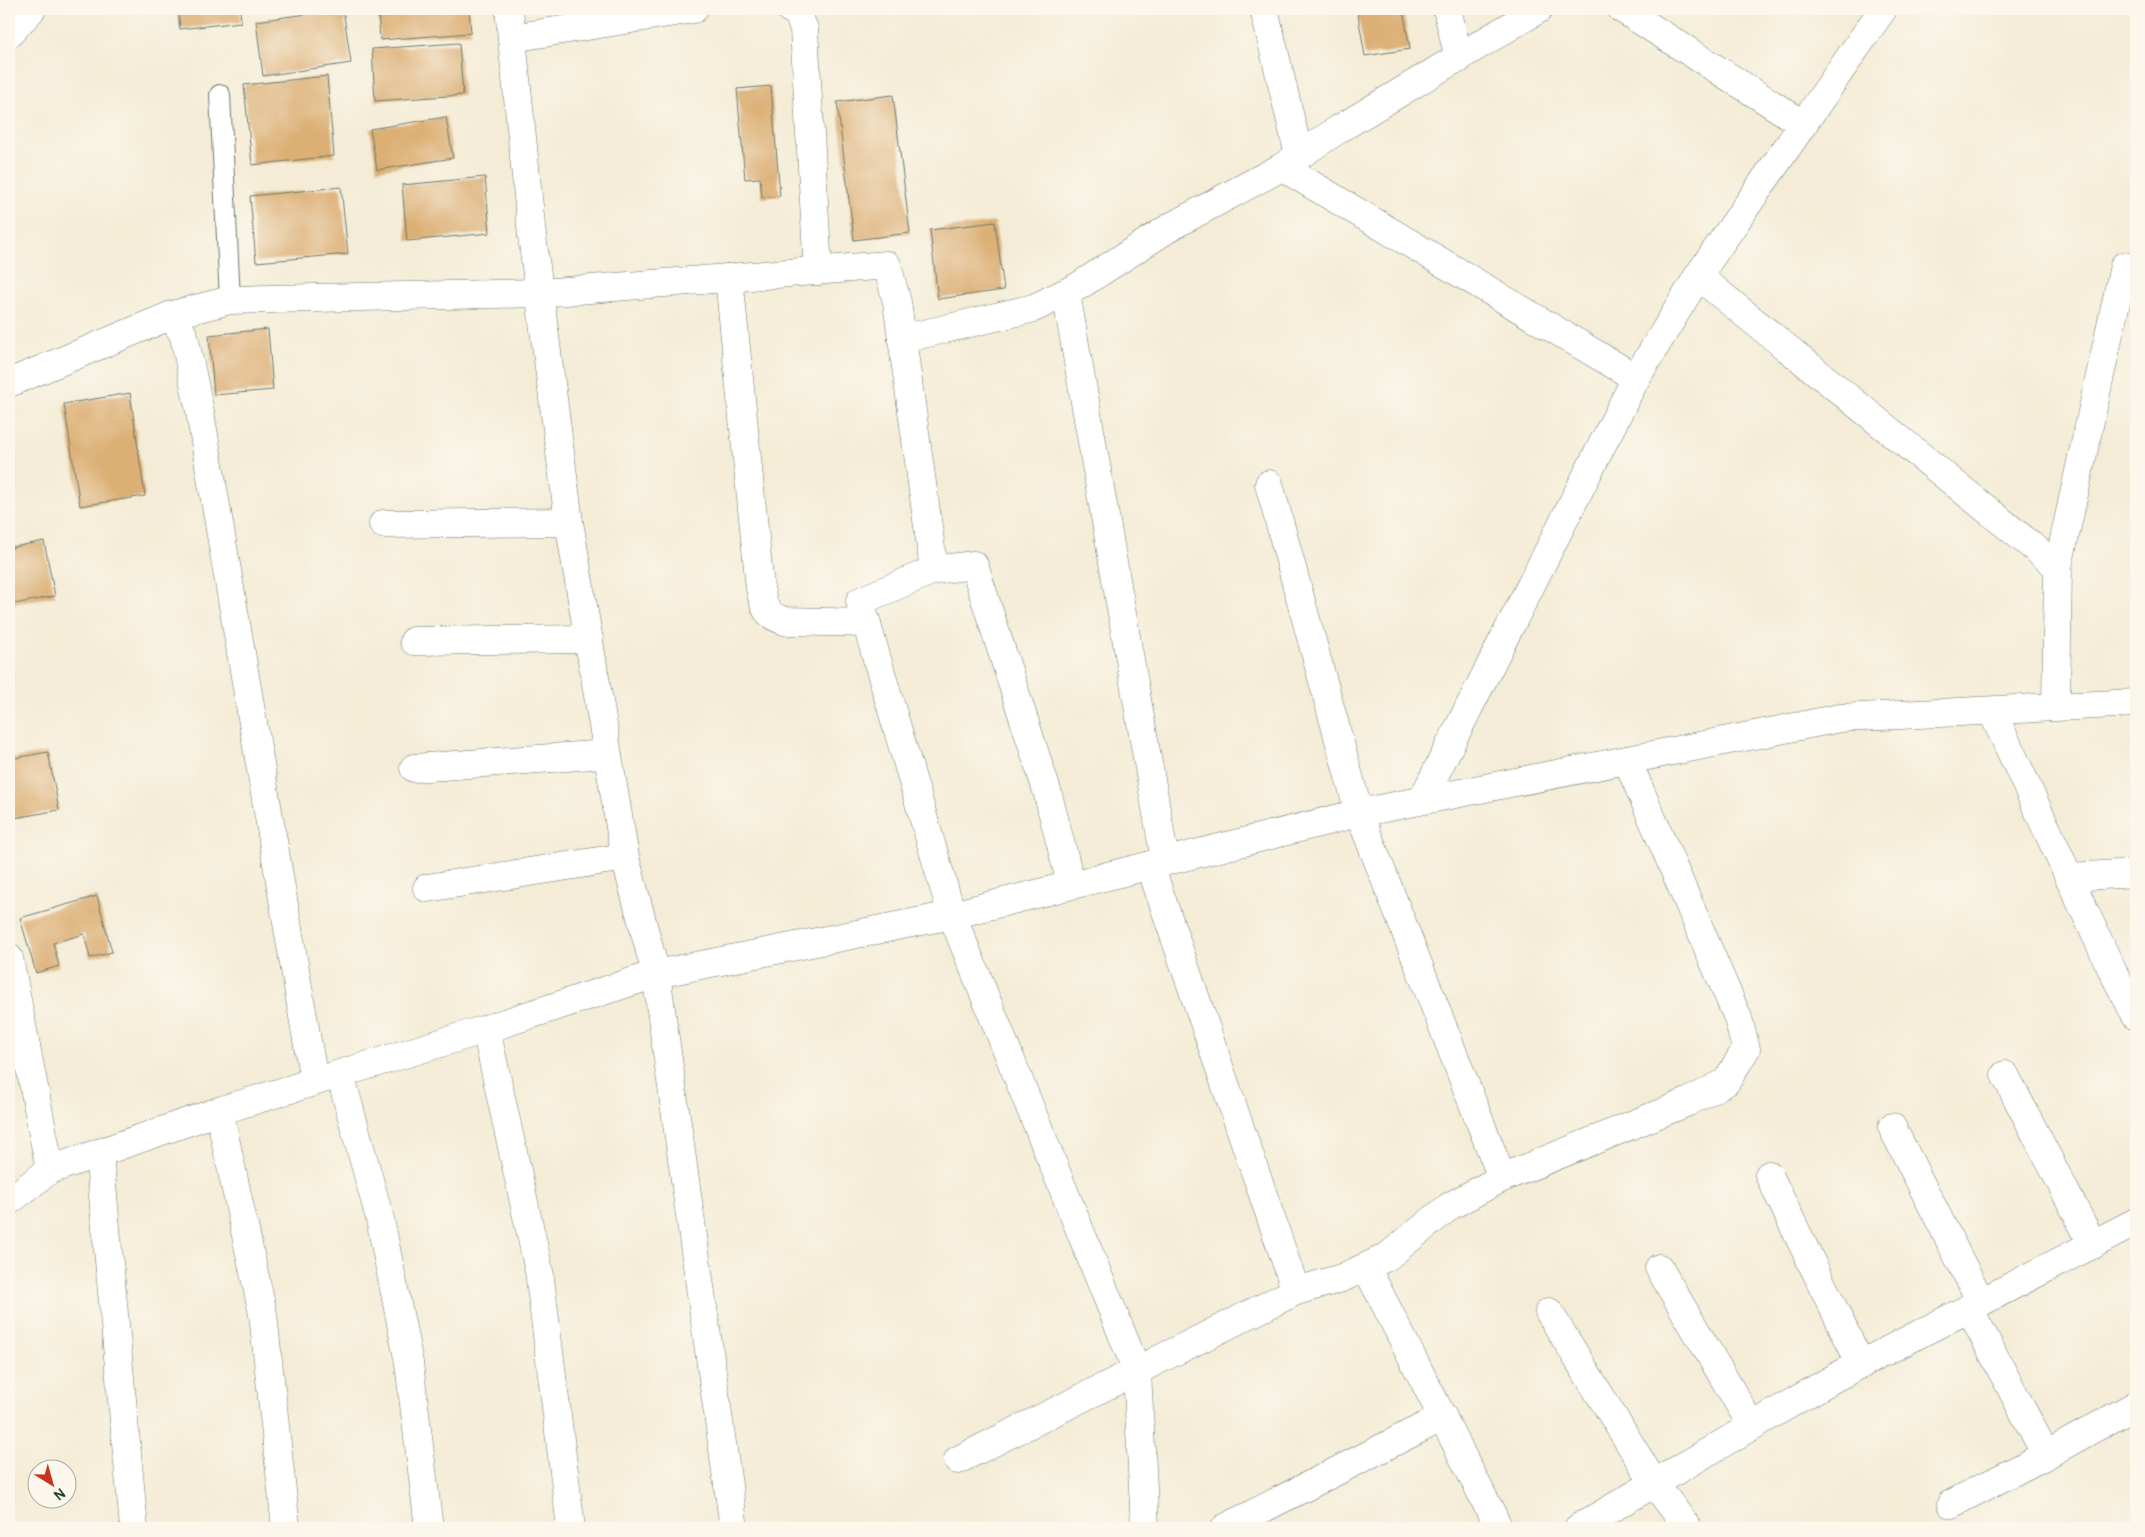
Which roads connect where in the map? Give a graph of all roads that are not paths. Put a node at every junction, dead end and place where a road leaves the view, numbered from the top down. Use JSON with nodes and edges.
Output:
{"nodes":[{"id":1,"x":32,"y":9,"type":"edge"},
{"id":2,"x":509,"y":9,"type":"edge"},
{"id":3,"x":694,"y":9,"type":"edge"},
{"id":4,"x":790,"y":9,"type":"edge"},
{"id":5,"x":1264,"y":9,"type":"edge"},
{"id":6,"x":1447,"y":9,"type":"edge"},
{"id":7,"x":1539,"y":9,"type":"edge"},
{"id":8,"x":1622,"y":9,"type":"edge"},
{"id":9,"x":1883,"y":9,"type":"edge"},
{"id":10,"x":9,"y":34,"type":"edge"},
{"id":11,"x":512,"y":38,"type":"junction"},
{"id":12,"x":1459,"y":58,"type":"junction"},
{"id":13,"x":220,"y":94,"type":"dead end"},
{"id":14,"x":1803,"y":124,"type":"junction"},
{"id":15,"x":1291,"y":161,"type":"junction"},
{"id":16,"x":2124,"y":266,"type":"dead end"},
{"id":17,"x":818,"y":270,"type":"junction"},
{"id":18,"x":1698,"y":276,"type":"junction"},
{"id":19,"x":729,"y":278,"type":"junction"},
{"id":20,"x":1066,"y":293,"type":"junction"},
{"id":21,"x":541,"y":294,"type":"junction"},
{"id":22,"x":230,"y":300,"type":"junction"},
{"id":23,"x":172,"y":314,"type":"junction"},
{"id":24,"x":902,"y":339,"type":"junction"},
{"id":25,"x":1636,"y":378,"type":"junction"},
{"id":26,"x":9,"y":383,"type":"edge"},
{"id":27,"x":1269,"y":484,"type":"dead end"},
{"id":28,"x":569,"y":522,"type":"junction"},
{"id":29,"x":383,"y":524,"type":"dead end"},
{"id":30,"x":2058,"y":566,"type":"junction"},
{"id":31,"x":934,"y":570,"type":"junction"},
{"id":32,"x":867,"y":623,"type":"junction"},
{"id":33,"x":589,"y":639,"type":"junction"},
{"id":34,"x":414,"y":641,"type":"dead end"},
{"id":35,"x":2136,"y":703,"type":"edge"},
{"id":36,"x":2056,"y":706,"type":"junction"},
{"id":37,"x":1992,"y":711,"type":"junction"},
{"id":38,"x":608,"y":754,"type":"junction"},
{"id":39,"x":1627,"y":760,"type":"junction"},
{"id":40,"x":414,"y":768,"type":"dead end"},
{"id":41,"x":1422,"y":800,"type":"junction"},
{"id":42,"x":1359,"y":813,"type":"junction"},
{"id":43,"x":625,"y":856,"type":"junction"},
{"id":44,"x":1157,"y":863,"type":"junction"},
{"id":45,"x":2136,"y":873,"type":"edge"},
{"id":46,"x":2069,"y":877,"type":"junction"},
{"id":47,"x":1071,"y":884,"type":"junction"},
{"id":48,"x":427,"y":888,"type":"dead end"},
{"id":49,"x":952,"y":915,"type":"junction"},
{"id":50,"x":10,"y":969,"type":"edge"},
{"id":51,"x":656,"y":974,"type":"junction"},
{"id":52,"x":2136,"y":1016,"type":"edge"},
{"id":53,"x":486,"y":1029,"type":"junction"},
{"id":54,"x":2005,"y":1075,"type":"dead end"},
{"id":55,"x":327,"y":1078,"type":"junction"},
{"id":56,"x":219,"y":1111,"type":"junction"},
{"id":57,"x":1892,"y":1127,"type":"dead end"},
{"id":58,"x":99,"y":1153,"type":"junction"},
{"id":59,"x":50,"y":1170,"type":"junction"},
{"id":60,"x":1769,"y":1175,"type":"dead end"},
{"id":61,"x":1502,"y":1178,"type":"junction"},
{"id":62,"x":9,"y":1201,"type":"edge"},
{"id":63,"x":2136,"y":1222,"type":"edge"},
{"id":64,"x":2093,"y":1245,"type":"junction"},
{"id":65,"x":1366,"y":1268,"type":"junction"},
{"id":66,"x":1659,"y":1268,"type":"dead end"},
{"id":67,"x":1296,"y":1291,"type":"junction"},
{"id":68,"x":1975,"y":1305,"type":"junction"},
{"id":69,"x":1549,"y":1312,"type":"dead end"},
{"id":70,"x":1860,"y":1365,"type":"junction"},
{"id":71,"x":1137,"y":1371,"type":"junction"},
{"id":72,"x":2136,"y":1405,"type":"edge"},
{"id":73,"x":1443,"y":1417,"type":"junction"},
{"id":74,"x":1752,"y":1426,"type":"junction"},
{"id":75,"x":2046,"y":1455,"type":"junction"},
{"id":76,"x":958,"y":1460,"type":"dead end"},
{"id":77,"x":1654,"y":1483,"type":"junction"},
{"id":78,"x":1951,"y":1504,"type":"dead end"},
{"id":79,"x":134,"y":1528,"type":"edge"},
{"id":80,"x":286,"y":1528,"type":"edge"},
{"id":81,"x":429,"y":1528,"type":"edge"},
{"id":82,"x":571,"y":1528,"type":"edge"},
{"id":83,"x":734,"y":1528,"type":"edge"},
{"id":84,"x":1146,"y":1528,"type":"edge"},
{"id":85,"x":1225,"y":1528,"type":"edge"},
{"id":86,"x":1500,"y":1528,"type":"edge"},
{"id":87,"x":1578,"y":1528,"type":"edge"},
{"id":88,"x":1688,"y":1528,"type":"edge"}],
"edges":[{"from":1,"to":10,"type":"street"},
{"from":2,"to":11,"type":"street"},
{"from":3,"to":11,"type":"street"},
{"from":4,"to":17,"type":"street"},
{"from":5,"to":15,"type":"street"},
{"from":6,"to":12,"type":"street"},
{"from":7,"to":12,"type":"street"},
{"from":8,"to":14,"type":"street"},
{"from":9,"to":14,"type":"street"},
{"from":11,"to":21,"type":"street"},
{"from":12,"to":15,"type":"street"},
{"from":13,"to":22,"type":"lane"},
{"from":14,"to":18,"type":"street"},
{"from":15,"to":20,"type":"street"},
{"from":15,"to":25,"type":"street"},
{"from":16,"to":30,"type":"street"},
{"from":17,"to":19,"type":"street"},
{"from":17,"to":24,"type":"street"},
{"from":18,"to":25,"type":"street"},
{"from":18,"to":30,"type":"street"},
{"from":19,"to":21,"type":"street"},
{"from":19,"to":32,"type":"street"},
{"from":20,"to":24,"type":"street"},
{"from":20,"to":44,"type":"street"},
{"from":21,"to":22,"type":"street"},
{"from":21,"to":28,"type":"street"},
{"from":22,"to":23,"type":"street"},
{"from":23,"to":26,"type":"street"},
{"from":23,"to":55,"type":"street"},
{"from":24,"to":31,"type":"street"},
{"from":25,"to":41,"type":"street"},
{"from":27,"to":42,"type":"street"},
{"from":28,"to":29,"type":"street"},
{"from":28,"to":33,"type":"street"},
{"from":30,"to":36,"type":"street"},
{"from":31,"to":32,"type":"street"},
{"from":31,"to":47,"type":"street"},
{"from":32,"to":49,"type":"street"},
{"from":33,"to":34,"type":"street"},
{"from":33,"to":38,"type":"street"},
{"from":35,"to":36,"type":"street"},
{"from":36,"to":37,"type":"street"},
{"from":37,"to":39,"type":"street"},
{"from":37,"to":46,"type":"street"},
{"from":38,"to":40,"type":"street"},
{"from":38,"to":43,"type":"street"},
{"from":39,"to":41,"type":"street"},
{"from":39,"to":61,"type":"street"},
{"from":41,"to":42,"type":"street"},
{"from":42,"to":44,"type":"street"},
{"from":42,"to":61,"type":"street"},
{"from":43,"to":48,"type":"street"},
{"from":43,"to":51,"type":"street"},
{"from":44,"to":47,"type":"street"},
{"from":44,"to":67,"type":"street"},
{"from":45,"to":46,"type":"street"},
{"from":46,"to":52,"type":"street"},
{"from":47,"to":49,"type":"street"},
{"from":49,"to":51,"type":"street"},
{"from":49,"to":71,"type":"street"},
{"from":50,"to":59,"type":"street"},
{"from":51,"to":53,"type":"street"},
{"from":51,"to":83,"type":"street"},
{"from":53,"to":55,"type":"street"},
{"from":53,"to":82,"type":"street"},
{"from":54,"to":64,"type":"street"},
{"from":55,"to":56,"type":"street"},
{"from":55,"to":81,"type":"street"},
{"from":56,"to":58,"type":"street"},
{"from":56,"to":80,"type":"street"},
{"from":57,"to":68,"type":"street"},
{"from":58,"to":59,"type":"street"},
{"from":58,"to":79,"type":"street"},
{"from":59,"to":62,"type":"street"},
{"from":60,"to":70,"type":"street"},
{"from":61,"to":65,"type":"street"},
{"from":63,"to":64,"type":"street"},
{"from":64,"to":68,"type":"street"},
{"from":65,"to":67,"type":"street"},
{"from":65,"to":73,"type":"street"},
{"from":66,"to":74,"type":"street"},
{"from":67,"to":71,"type":"street"},
{"from":68,"to":70,"type":"street"},
{"from":68,"to":75,"type":"street"},
{"from":69,"to":77,"type":"street"},
{"from":70,"to":74,"type":"street"},
{"from":71,"to":76,"type":"street"},
{"from":71,"to":84,"type":"street"},
{"from":72,"to":75,"type":"street"},
{"from":73,"to":85,"type":"street"},
{"from":73,"to":86,"type":"street"},
{"from":74,"to":77,"type":"street"},
{"from":75,"to":78,"type":"street"},
{"from":77,"to":87,"type":"street"},
{"from":77,"to":88,"type":"street"}]}
